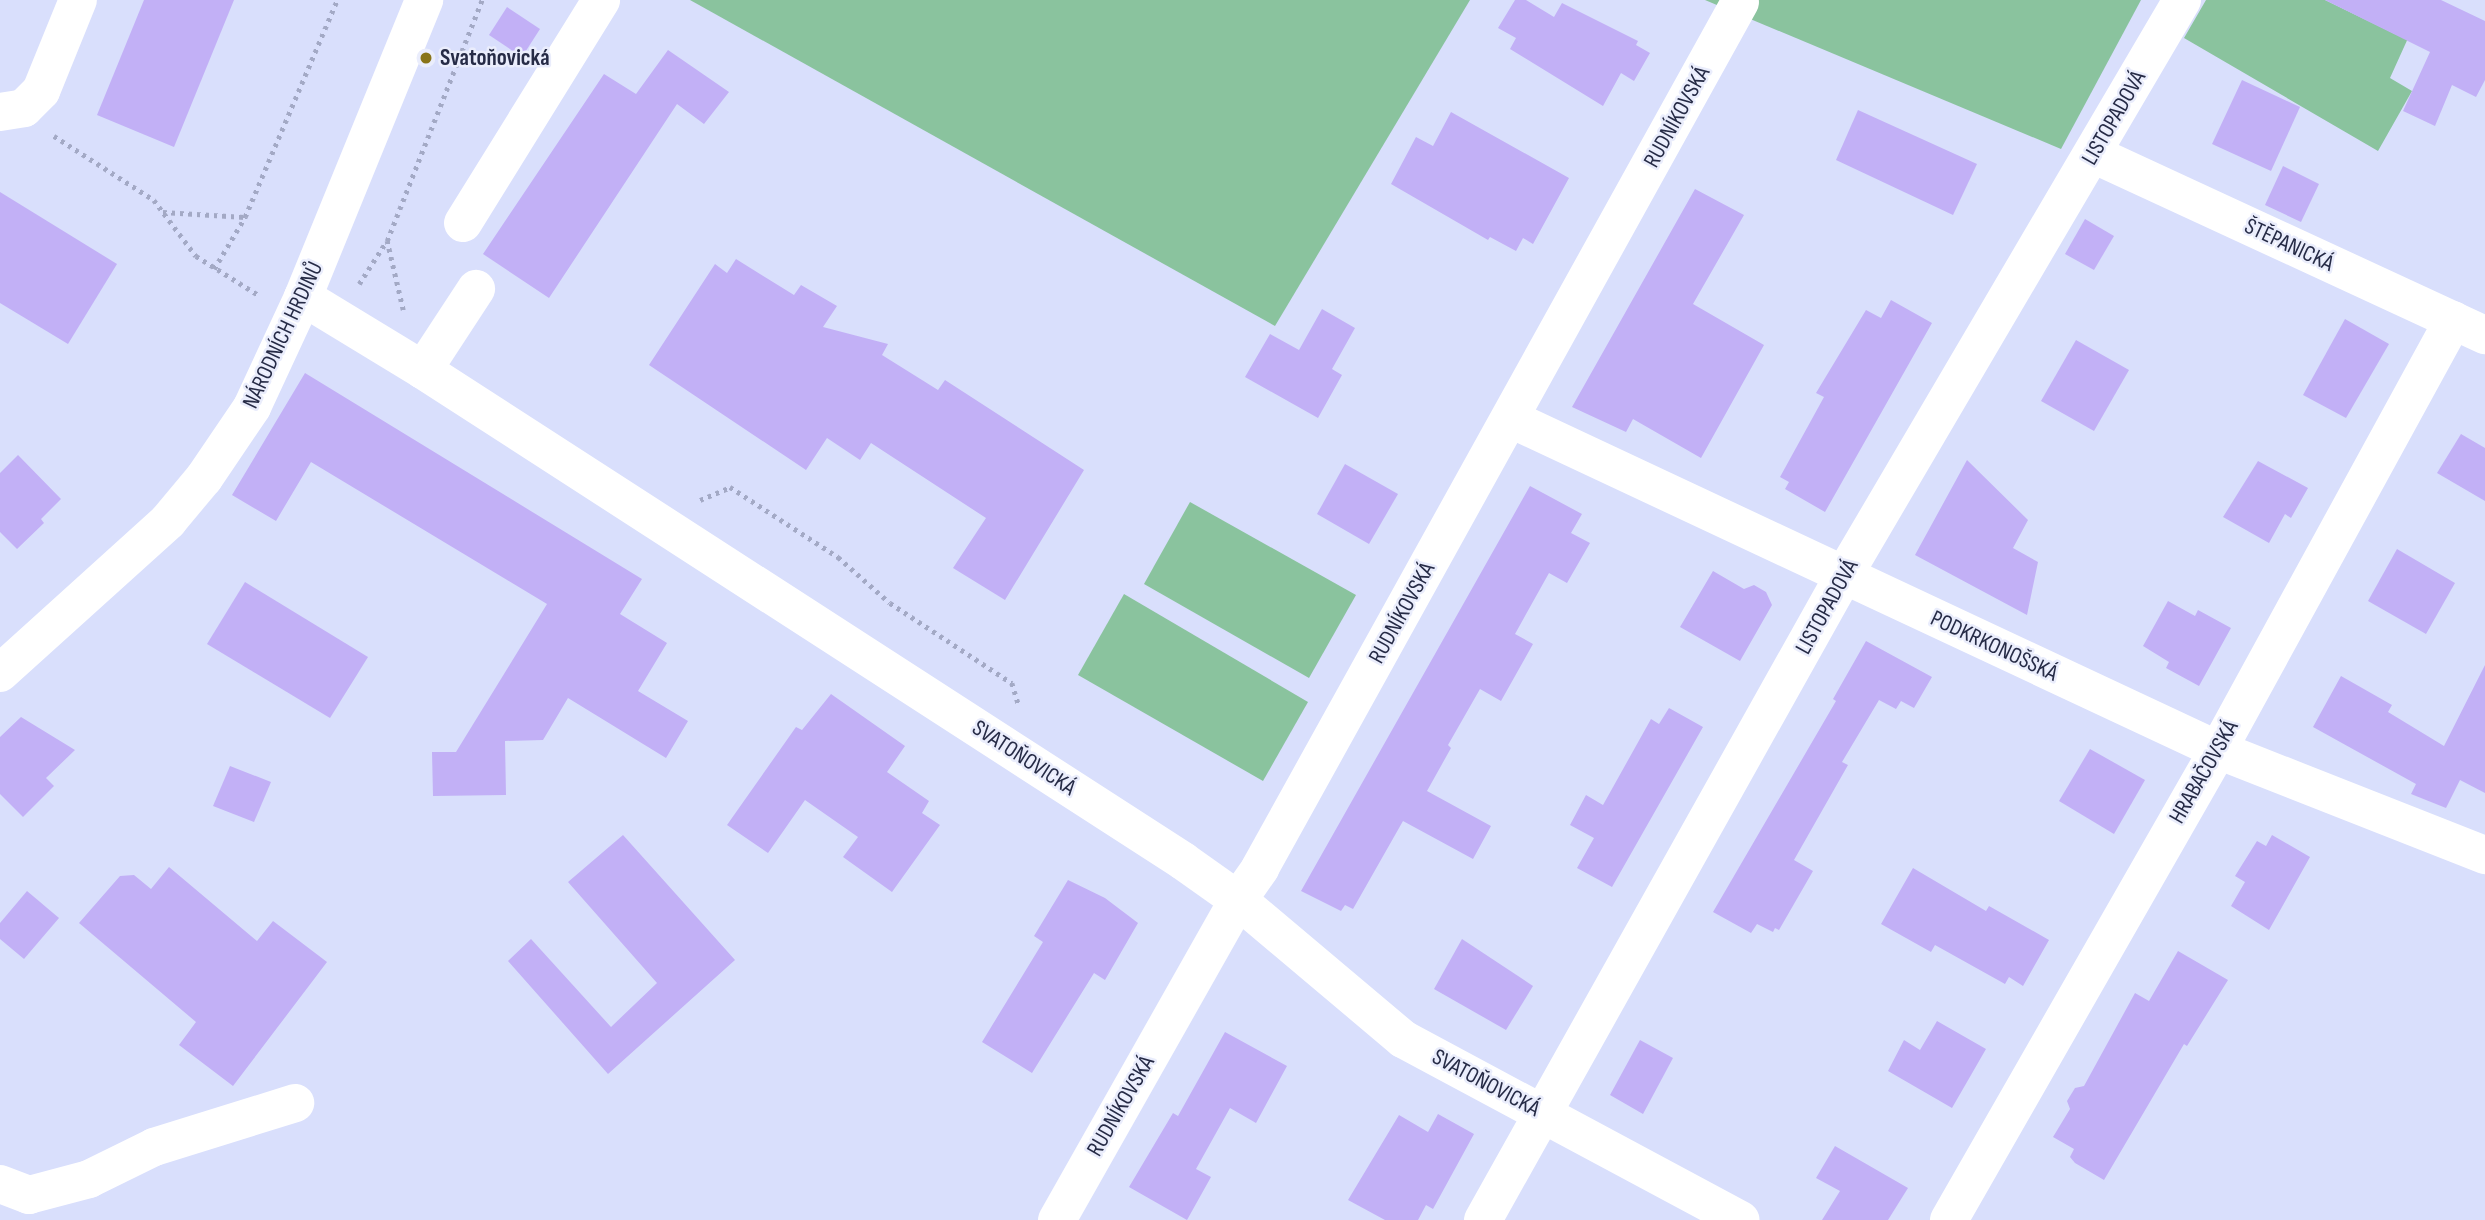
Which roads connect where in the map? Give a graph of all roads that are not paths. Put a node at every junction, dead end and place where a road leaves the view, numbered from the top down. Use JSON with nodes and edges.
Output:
{"nodes":[{"id":1,"x":78,"y":0,"type":"edge"},
{"id":2,"x":424,"y":0,"type":"edge"},
{"id":3,"x":601,"y":0,"type":"edge"},
{"id":4,"x":2182,"y":0,"type":"edge"},
{"id":5,"x":1740,"y":2,"type":"dead end"},
{"id":6,"x":12,"y":110,"type":"edge"},
{"id":7,"x":2092,"y":155,"type":"junction"},
{"id":8,"x":463,"y":223,"type":"dead end"},
{"id":9,"x":476,"y":289,"type":"dead end"},
{"id":10,"x":287,"y":300,"type":"junction"},
{"id":11,"x":2469,"y":328,"type":"edge"},
{"id":12,"x":424,"y":370,"type":"junction"},
{"id":13,"x":1511,"y":419,"type":"junction"},
{"id":14,"x":1844,"y":575,"type":"junction"},
{"id":15,"x":5,"y":660,"type":"edge"},
{"id":16,"x":2218,"y":750,"type":"junction"},
{"id":17,"x":2485,"y":855,"type":"edge"},
{"id":18,"x":1238,"y":900,"type":"junction"},
{"id":19,"x":295,"y":1102,"type":"dead end"},
{"id":20,"x":1543,"y":1112,"type":"junction"},
{"id":21,"x":0,"y":1184,"type":"edge"},
{"id":22,"x":1057,"y":1220,"type":"edge"},
{"id":23,"x":1483,"y":1220,"type":"edge"},
{"id":24,"x":1740,"y":1220,"type":"edge"},
{"id":25,"x":1949,"y":1220,"type":"edge"}],
"edges":[{"from":1,"to":6,"type":"street"},
{"from":2,"to":10,"type":"street","name":"NÁRODNÍCH HRDINŮ"},
{"from":3,"to":8,"type":"street"},
{"from":4,"to":7,"type":"street","name":"LISTOPADOVÁ"},
{"from":5,"to":13,"type":"street","name":"RUDNÍKOVSKÁ"},
{"from":7,"to":11,"type":"street","name":"ŠTĚPANICKÁ"},
{"from":7,"to":14,"type":"street","name":"LISTOPADOVÁ"},
{"from":9,"to":12,"type":"street"},
{"from":10,"to":12,"type":"street","name":"SVATOŇOVICKÁ"},
{"from":10,"to":15,"type":"street","name":"NÁRODNÍCH HRDINŮ"},
{"from":11,"to":16,"type":"street","name":"HRABAČOVSKÁ"},
{"from":12,"to":18,"type":"street","name":"SVATOŇOVICKÁ"},
{"from":13,"to":14,"type":"street","name":"PODKRKONOŠSKÁ"},
{"from":13,"to":18,"type":"street","name":"RUDNÍKOVSKÁ"},
{"from":14,"to":16,"type":"street","name":"PODKRKONOŠSKÁ"},
{"from":14,"to":20,"type":"street","name":"LISTOPADOVÁ"},
{"from":16,"to":17,"type":"street","name":"PODKRKONOŠSKÁ"},
{"from":16,"to":25,"type":"street","name":"HRABAČOVSKÁ"},
{"from":18,"to":20,"type":"street","name":"SVATOŇOVICKÁ"},
{"from":18,"to":22,"type":"street","name":"RUDNÍKOVSKÁ"},
{"from":19,"to":21,"type":"street"},
{"from":20,"to":23,"type":"street","name":"LISTOPADOVÁ"},
{"from":20,"to":24,"type":"street","name":"SVATOŇOVICKÁ"}]}
